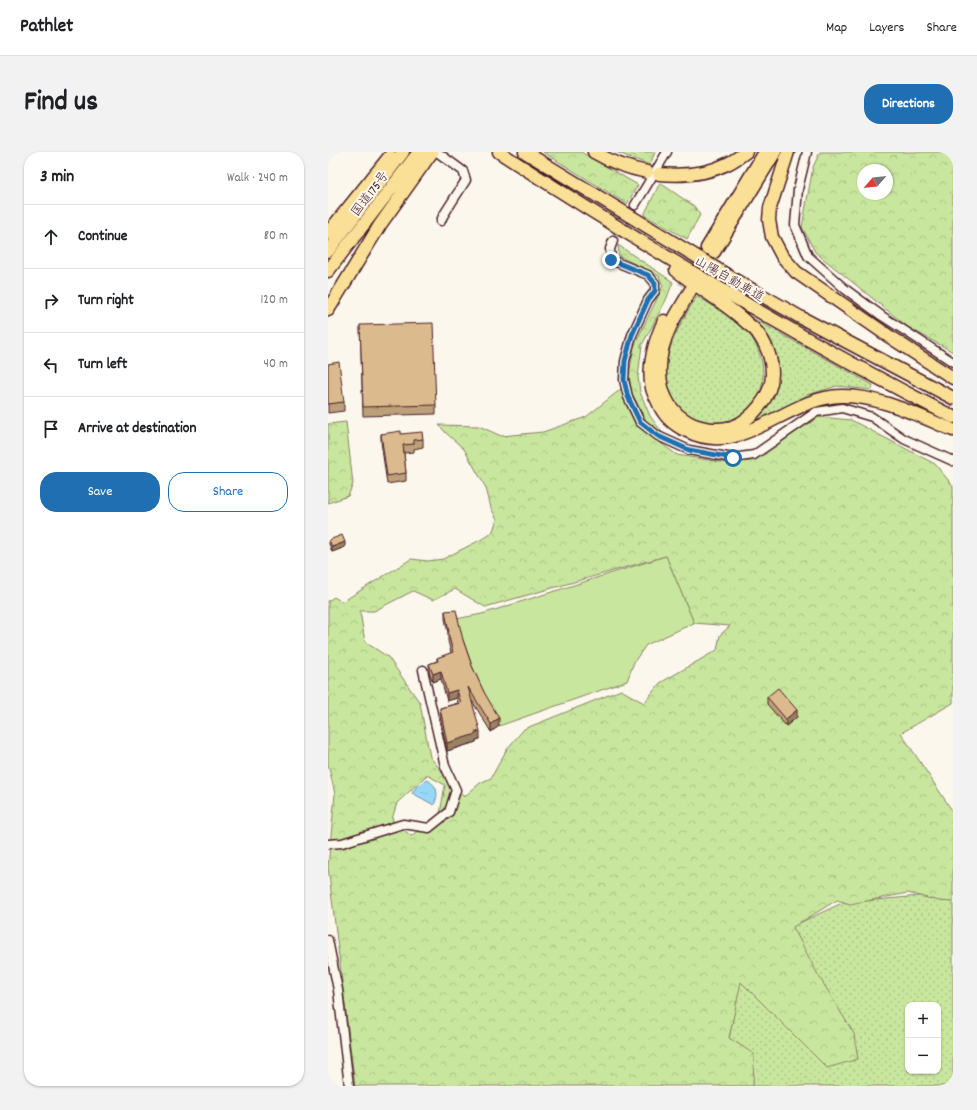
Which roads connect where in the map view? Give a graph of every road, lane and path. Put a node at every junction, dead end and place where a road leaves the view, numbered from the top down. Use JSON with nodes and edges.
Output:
{"nodes":[{"id":1,"x":393,"y":152,"type":"edge"},
{"id":2,"x":403,"y":152,"type":"edge"},
{"id":3,"x":419,"y":152,"type":"edge"},
{"id":4,"x":432,"y":152,"type":"edge"},
{"id":5,"x":437,"y":152,"type":"edge"},
{"id":6,"x":499,"y":152,"type":"edge"},
{"id":7,"x":525,"y":152,"type":"edge"},
{"id":8,"x":594,"y":152,"type":"edge"},
{"id":9,"x":667,"y":152,"type":"edge"},
{"id":10,"x":746,"y":152,"type":"edge"},
{"id":11,"x":765,"y":152,"type":"edge"},
{"id":12,"x":775,"y":152,"type":"edge"},
{"id":13,"x":788,"y":152,"type":"edge"},
{"id":14,"x":807,"y":152,"type":"edge"},
{"id":15,"x":647,"y":172,"type":"dead end"},
{"id":16,"x":659,"y":174,"type":"dead end"},
{"id":17,"x":635,"y":205,"type":"tunnel mouth"},
{"id":18,"x":441,"y":221,"type":"dead end"},
{"id":19,"x":328,"y":233,"type":"edge"},
{"id":20,"x":613,"y":241,"type":"tunnel mouth"},
{"id":21,"x":642,"y":243,"type":"junction"},
{"id":22,"x":328,"y":251,"type":"edge"},
{"id":23,"x":328,"y":271,"type":"edge"},
{"id":24,"x":328,"y":310,"type":"edge"},
{"id":25,"x":953,"y":362,"type":"edge"},
{"id":26,"x":953,"y":378,"type":"edge"},
{"id":27,"x":953,"y":398,"type":"edge"},
{"id":28,"x":953,"y":417,"type":"edge"},
{"id":29,"x":953,"y":430,"type":"edge"},
{"id":30,"x":953,"y":461,"type":"edge"},
{"id":31,"x":423,"y":670,"type":"dead end"},
{"id":32,"x":328,"y":844,"type":"edge"},
{"id":33,"x":328,"y":940,"type":"edge"},
{"id":34,"x":349,"y":1086,"type":"edge"}],
"edges":[{"from":1,"to":19,"type":"highway"},
{"from":2,"to":22,"type":"highway","name":"国道175号"},
{"from":3,"to":23,"type":"highway","name":"国道175号"},
{"from":4,"to":24,"type":"highway"},
{"from":5,"to":18,"type":"street"},
{"from":6,"to":21,"type":"highway","name":"山陽自動車道"},
{"from":7,"to":27,"type":"highway","name":"山陽自動車道"},
{"from":8,"to":15,"type":"highway"},
{"from":9,"to":17,"type":"street"},
{"from":10,"to":16,"type":"highway"},
{"from":11,"to":12,"type":"highway"},
{"from":13,"to":26,"type":"highway"},
{"from":14,"to":25,"type":"street"},
{"from":20,"to":30,"type":"street"},
{"from":21,"to":28,"type":"highway","name":"山陽自動車道"},
{"from":21,"to":29,"type":"highway"},
{"from":31,"to":32,"type":"street"},
{"from":33,"to":34,"type":"street"}]}
